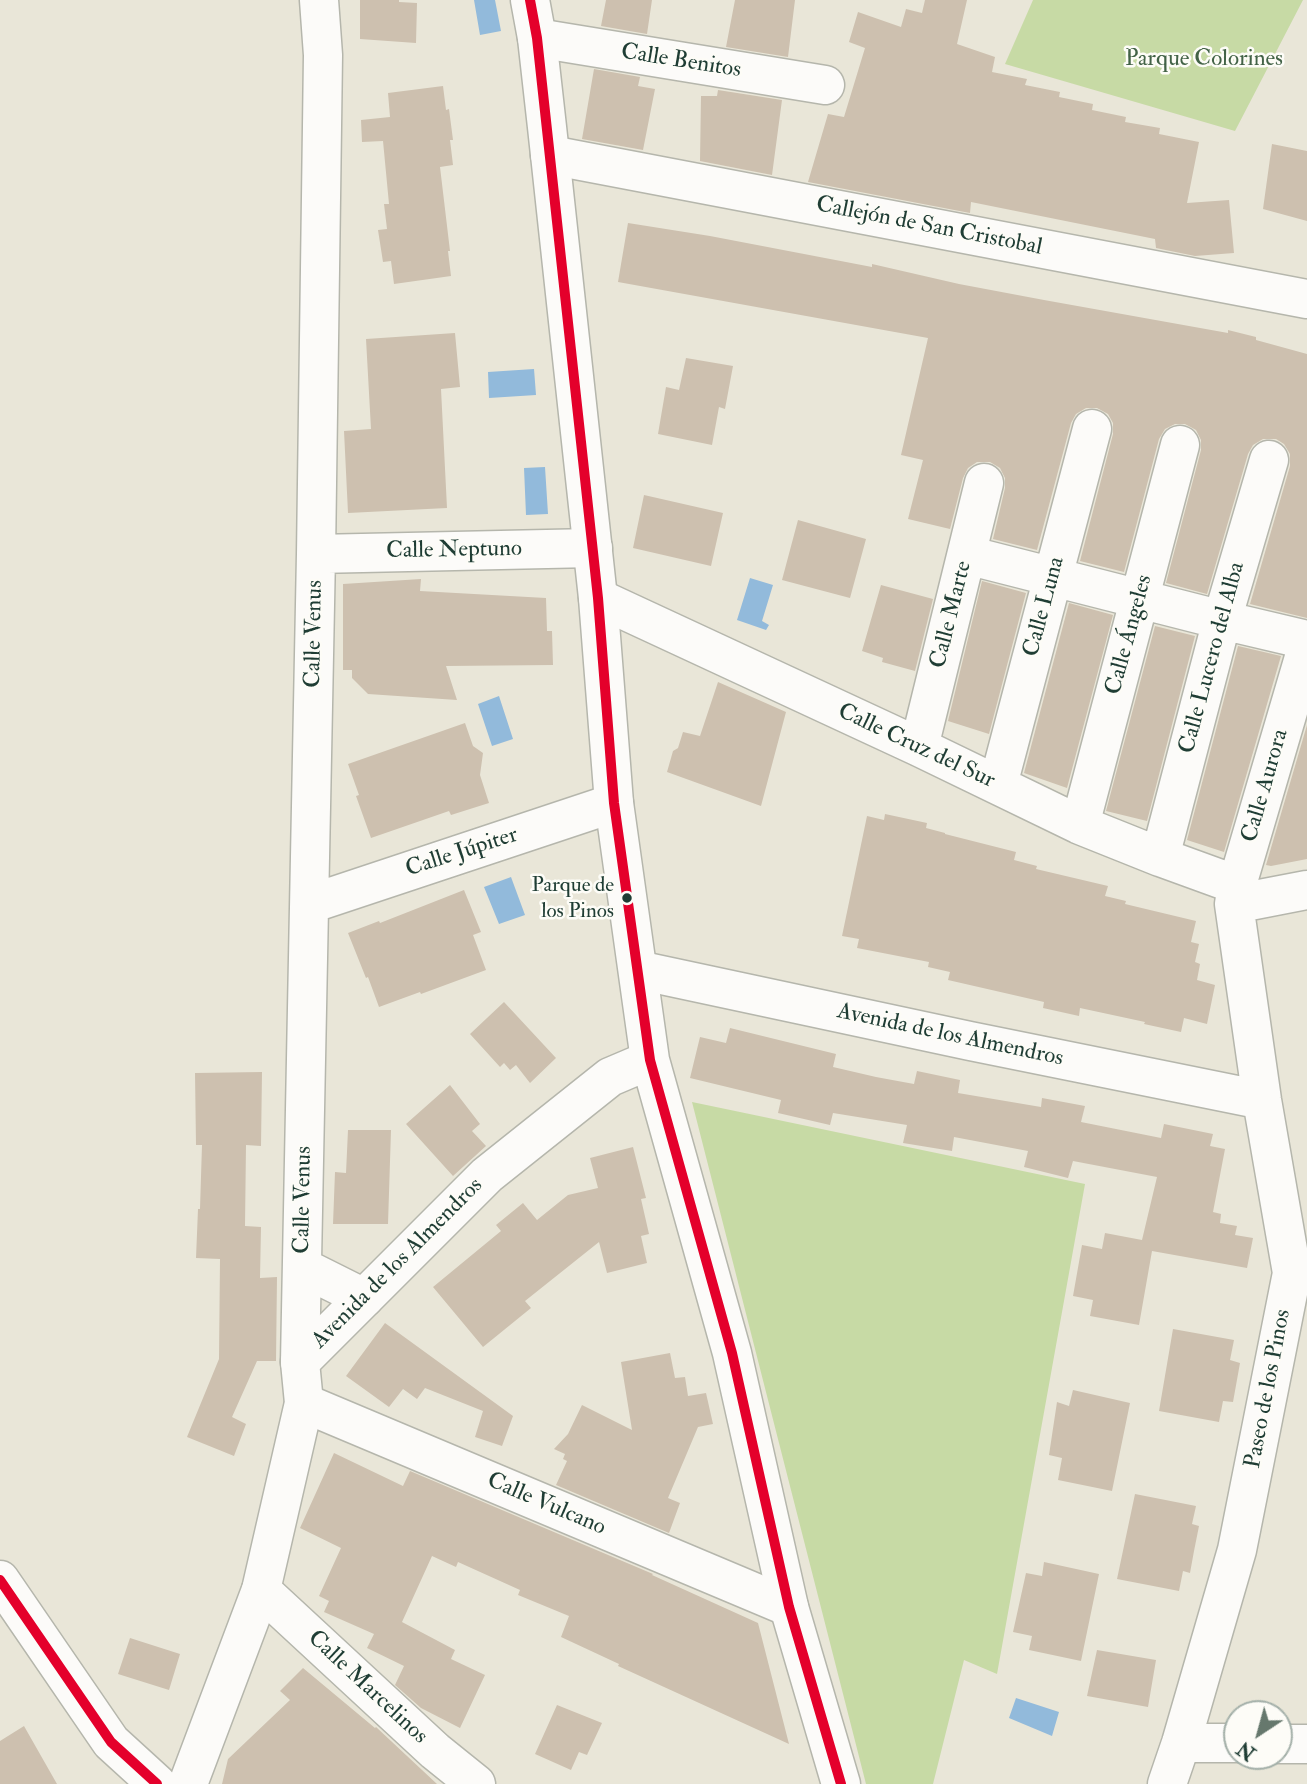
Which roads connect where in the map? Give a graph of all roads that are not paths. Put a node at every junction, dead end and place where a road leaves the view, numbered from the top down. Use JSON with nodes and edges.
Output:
{"nodes":[{"id":1,"x":319,"y":0,"type":"edge"},
{"id":2,"x":530,"y":0,"type":"edge"},
{"id":3,"x":537,"y":38,"type":"junction"},
{"id":4,"x":825,"y":85,"type":"dead end"},
{"id":5,"x":550,"y":155,"type":"junction"},
{"id":6,"x":1307,"y":299,"type":"edge"},
{"id":7,"x":1092,"y":429,"type":"dead end"},
{"id":8,"x":1180,"y":445,"type":"dead end"},
{"id":9,"x":1269,"y":460,"type":"dead end"},
{"id":10,"x":984,"y":483,"type":"dead end"},
{"id":11,"x":593,"y":548,"type":"junction"},
{"id":12,"x":316,"y":554,"type":"junction"},
{"id":13,"x":967,"y":555,"type":"junction"},
{"id":14,"x":1053,"y":577,"type":"junction"},
{"id":15,"x":598,"y":598,"type":"junction"},
{"id":16,"x":1139,"y":599,"type":"junction"},
{"id":17,"x":1222,"y":620,"type":"junction"},
{"id":18,"x":1307,"y":640,"type":"edge"},
{"id":19,"x":1307,"y":647,"type":"edge"},
{"id":20,"x":919,"y":747,"type":"junction"},
{"id":21,"x":998,"y":785,"type":"junction"},
{"id":22,"x":614,"y":803,"type":"junction"},
{"id":23,"x":1080,"y":825,"type":"junction"},
{"id":24,"x":1160,"y":858,"type":"junction"},
{"id":25,"x":1307,"y":890,"type":"edge"},
{"id":26,"x":1236,"y":894,"type":"junction"},
{"id":27,"x":310,"y":904,"type":"junction"},
{"id":28,"x":638,"y":970,"type":"junction"},
{"id":29,"x":650,"y":1060,"type":"junction"},
{"id":30,"x":1262,"y":1100,"type":"junction"},
{"id":31,"x":302,"y":1267,"type":"junction"},
{"id":32,"x":364,"y":1298,"type":"junction"},
{"id":33,"x":300,"y":1362,"type":"junction"},
{"id":34,"x":304,"y":1403,"type":"junction"},
{"id":35,"x":0,"y":1580,"type":"edge"},
{"id":36,"x":261,"y":1590,"type":"junction"},
{"id":37,"x":789,"y":1607,"type":"junction"},
{"id":38,"x":1181,"y":1742,"type":"junction"},
{"id":39,"x":1223,"y":1743,"type":"edge"},
{"id":40,"x":157,"y":1784,"type":"edge"},
{"id":41,"x":188,"y":1784,"type":"edge"},
{"id":42,"x":476,"y":1784,"type":"edge"},
{"id":43,"x":841,"y":1784,"type":"edge"},
{"id":44,"x":1167,"y":1784,"type":"edge"}],
"edges":[{"from":1,"to":12,"type":"street","name":"Calle Venus"},
{"from":2,"to":3,"type":"street"},
{"from":3,"to":4,"type":"street","name":"Calle Benitos"},
{"from":3,"to":5,"type":"street"},
{"from":5,"to":6,"type":"street","name":"Callejón de San Cristobal"},
{"from":5,"to":11,"type":"street"},
{"from":7,"to":14,"type":"street","name":"Calle Luna"},
{"from":8,"to":16,"type":"street","name":"Calle Ángeles"},
{"from":9,"to":17,"type":"street","name":"Calle Lucero del Alba"},
{"from":10,"to":13,"type":"street","name":"Calle Marte"},
{"from":11,"to":12,"type":"street","name":"Calle Neptuno"},
{"from":11,"to":15,"type":"street"},
{"from":12,"to":27,"type":"street","name":"Calle Venus"},
{"from":13,"to":14,"type":"street"},
{"from":13,"to":20,"type":"street","name":"Calle Marte"},
{"from":14,"to":16,"type":"street"},
{"from":14,"to":21,"type":"street","name":"Calle Luna"},
{"from":15,"to":20,"type":"street","name":"Calle Cruz del Sur"},
{"from":15,"to":22,"type":"street"},
{"from":16,"to":17,"type":"street"},
{"from":16,"to":23,"type":"street","name":"Calle Ángeles"},
{"from":17,"to":18,"type":"street"},
{"from":17,"to":24,"type":"street","name":"Calle Lucero del Alba"},
{"from":19,"to":26,"type":"street","name":"Calle Aurora"},
{"from":20,"to":21,"type":"street","name":"Calle Cruz del Sur"},
{"from":21,"to":23,"type":"street","name":"Calle Cruz del Sur"},
{"from":22,"to":27,"type":"street","name":"Calle Júpiter"},
{"from":22,"to":28,"type":"street"},
{"from":23,"to":24,"type":"street","name":"Calle Cruz del Sur"},
{"from":24,"to":26,"type":"street","name":"Calle Cruz del Sur"},
{"from":25,"to":26,"type":"street"},
{"from":26,"to":30,"type":"street","name":"Paseo de los Pinos"},
{"from":27,"to":31,"type":"street","name":"Calle Venus"},
{"from":28,"to":29,"type":"street"},
{"from":28,"to":30,"type":"street","name":"Avenida de los Almendros"},
{"from":29,"to":32,"type":"street","name":"Avenida de los Almendros"},
{"from":29,"to":37,"type":"street"},
{"from":30,"to":38,"type":"street","name":"Paseo de los Pinos"},
{"from":31,"to":32,"type":"street","name":"Calle Venus"},
{"from":31,"to":33,"type":"street","name":"Calle Venus"},
{"from":32,"to":33,"type":"street","name":"Avenida de los Almendros"},
{"from":33,"to":34,"type":"street","name":"Avenida de los Almendros"},
{"from":34,"to":36,"type":"street","name":"Avenida de los Almendros"},
{"from":34,"to":37,"type":"street","name":"Calle Vulcano"},
{"from":35,"to":40,"type":"street"},
{"from":36,"to":41,"type":"street","name":"Avenida de los Almendros"},
{"from":36,"to":42,"type":"street","name":"Calle Marcelinos"},
{"from":37,"to":43,"type":"street"},
{"from":38,"to":39,"type":"street"},
{"from":38,"to":44,"type":"street","name":"Paseo de los Pinos"}]}
